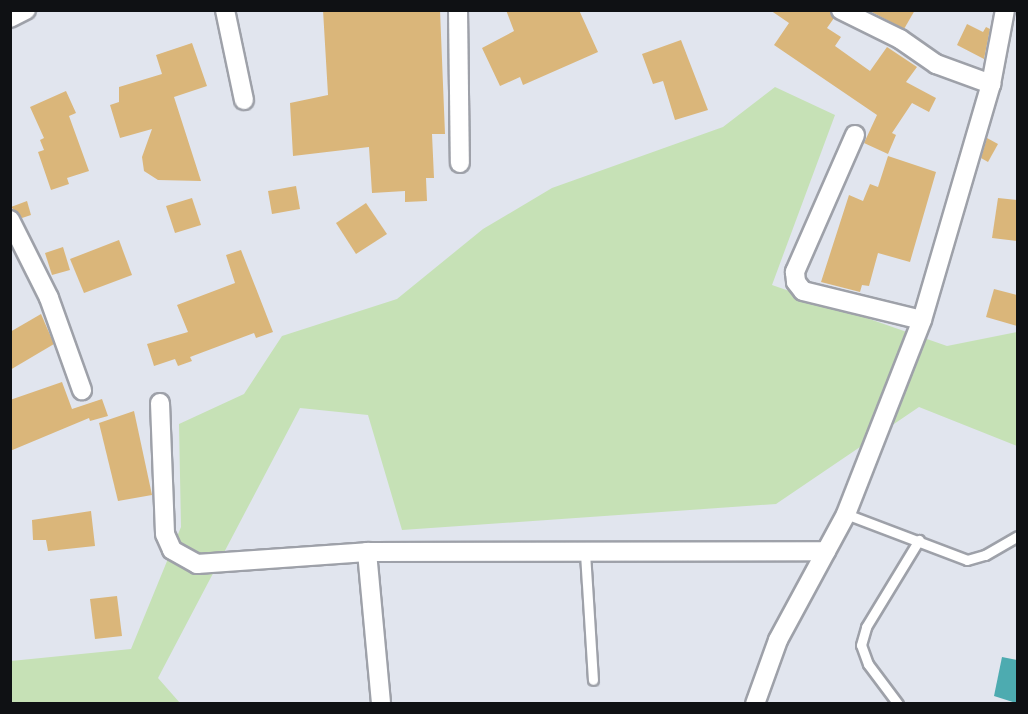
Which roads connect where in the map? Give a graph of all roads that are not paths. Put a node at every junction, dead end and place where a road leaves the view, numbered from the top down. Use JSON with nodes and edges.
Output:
{"nodes":[{"id":1,"x":26,"y":10,"type":"edge"},
{"id":2,"x":225,"y":10,"type":"edge"},
{"id":3,"x":458,"y":10,"type":"edge"},
{"id":4,"x":841,"y":10,"type":"edge"},
{"id":5,"x":1005,"y":10,"type":"edge"},
{"id":6,"x":10,"y":18,"type":"edge"},
{"id":7,"x":992,"y":84,"type":"junction"},
{"id":8,"x":244,"y":100,"type":"dead end"},
{"id":9,"x":855,"y":135,"type":"dead end"},
{"id":10,"x":460,"y":163,"type":"dead end"},
{"id":11,"x":11,"y":224,"type":"edge"},
{"id":12,"x":922,"y":320,"type":"junction"},
{"id":13,"x":82,"y":390,"type":"dead end"},
{"id":14,"x":160,"y":403,"type":"dead end"},
{"id":15,"x":846,"y":514,"type":"junction"},
{"id":16,"x":1017,"y":536,"type":"edge"},
{"id":17,"x":919,"y":540,"type":"junction"},
{"id":18,"x":826,"y":550,"type":"junction"},
{"id":19,"x":367,"y":552,"type":"junction"},
{"id":20,"x":585,"y":553,"type":"junction"},
{"id":21,"x":593,"y":680,"type":"dead end"},
{"id":22,"x":381,"y":704,"type":"edge"},
{"id":23,"x":755,"y":704,"type":"edge"},
{"id":24,"x":898,"y":704,"type":"edge"}],
"edges":[{"from":1,"to":6,"type":"street"},
{"from":2,"to":8,"type":"street"},
{"from":3,"to":10,"type":"street"},
{"from":4,"to":7,"type":"street"},
{"from":5,"to":7,"type":"street"},
{"from":7,"to":12,"type":"street"},
{"from":9,"to":12,"type":"street"},
{"from":11,"to":13,"type":"street"},
{"from":12,"to":15,"type":"street"},
{"from":14,"to":19,"type":"street"},
{"from":15,"to":17,"type":"lane"},
{"from":15,"to":18,"type":"street"},
{"from":16,"to":17,"type":"lane"},
{"from":17,"to":24,"type":"lane"},
{"from":18,"to":20,"type":"street"},
{"from":18,"to":23,"type":"street"},
{"from":19,"to":20,"type":"street"},
{"from":19,"to":22,"type":"street"},
{"from":20,"to":21,"type":"lane"}]}
